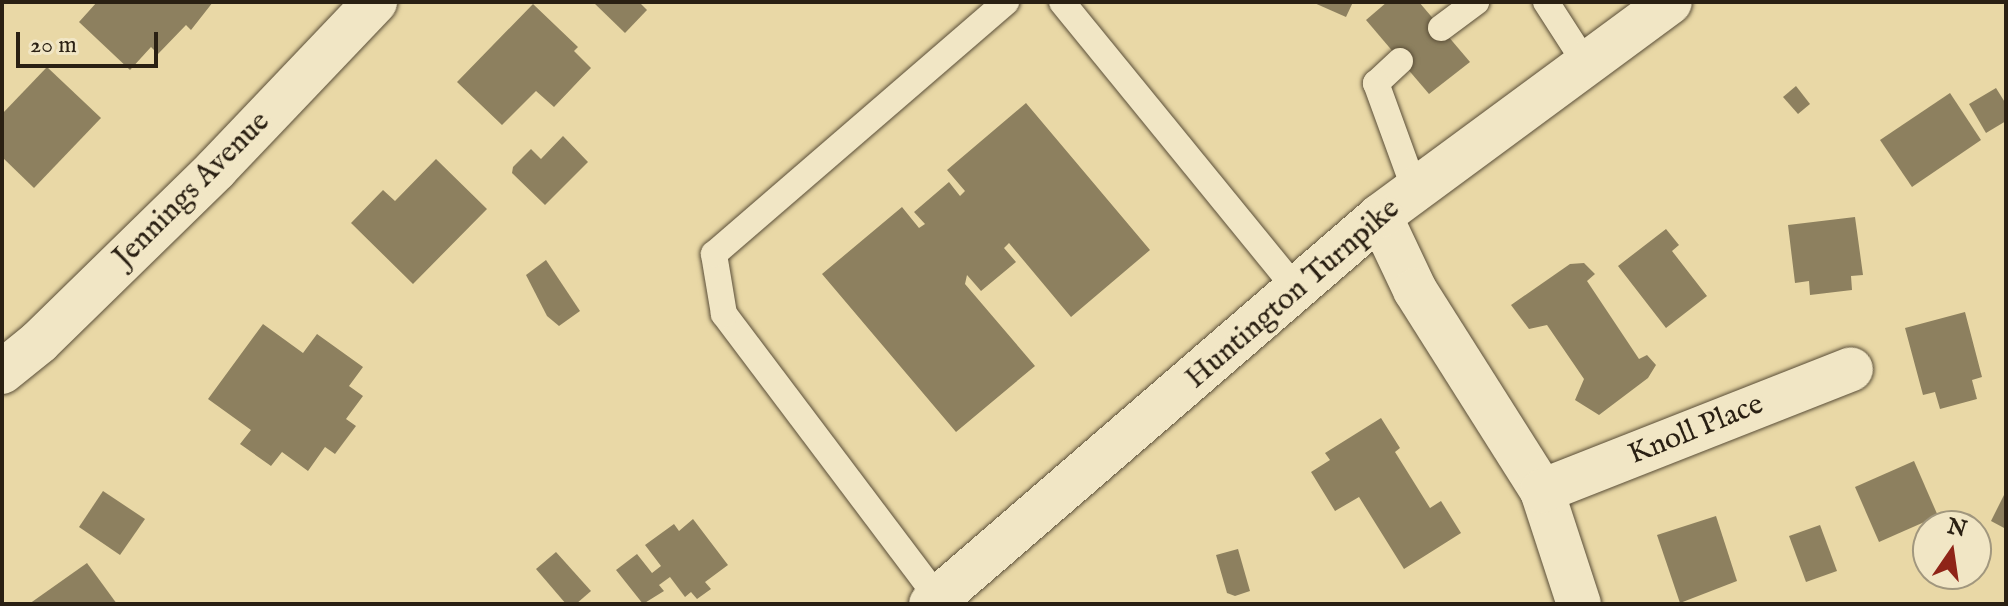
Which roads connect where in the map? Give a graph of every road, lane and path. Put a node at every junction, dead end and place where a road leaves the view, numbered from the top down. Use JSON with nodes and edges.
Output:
{"nodes":[{"id":1,"x":375,"y":2,"type":"edge"},
{"id":2,"x":1006,"y":2,"type":"edge"},
{"id":3,"x":1062,"y":2,"type":"edge"},
{"id":4,"x":1476,"y":2,"type":"edge"},
{"id":5,"x":1546,"y":2,"type":"edge"},
{"id":6,"x":1670,"y":2,"type":"edge"},
{"id":7,"x":1441,"y":28,"type":"dead end"},
{"id":8,"x":1400,"y":61,"type":"dead end"},
{"id":9,"x":1586,"y":64,"type":"junction"},
{"id":10,"x":1415,"y":190,"type":"junction"},
{"id":11,"x":1380,"y":216,"type":"junction"},
{"id":12,"x":1296,"y":289,"type":"junction"},
{"id":13,"x":1851,"y":369,"type":"dead end"},
{"id":14,"x":2,"y":372,"type":"edge"},
{"id":15,"x":1542,"y":491,"type":"junction"},
{"id":16,"x":935,"y":601,"type":"edge"},
{"id":17,"x":1579,"y":604,"type":"edge"}],
"edges":[{"from":1,"to":14,"type":"street","name":"Jennings Avenue"},
{"from":2,"to":16,"type":"lane"},
{"from":3,"to":12,"type":"lane"},
{"from":4,"to":7,"type":"lane"},
{"from":5,"to":9,"type":"lane"},
{"from":6,"to":9,"type":"street","name":"Huntington Turnpike"},
{"from":8,"to":10,"type":"lane"},
{"from":9,"to":10,"type":"street","name":"Huntington Turnpike"},
{"from":10,"to":11,"type":"street","name":"Huntington Turnpike"},
{"from":11,"to":12,"type":"street","name":"Huntington Turnpike"},
{"from":11,"to":15,"type":"street"},
{"from":12,"to":16,"type":"street","name":"Huntington Turnpike"},
{"from":13,"to":15,"type":"street","name":"Knoll Place"},
{"from":15,"to":17,"type":"street"}]}
